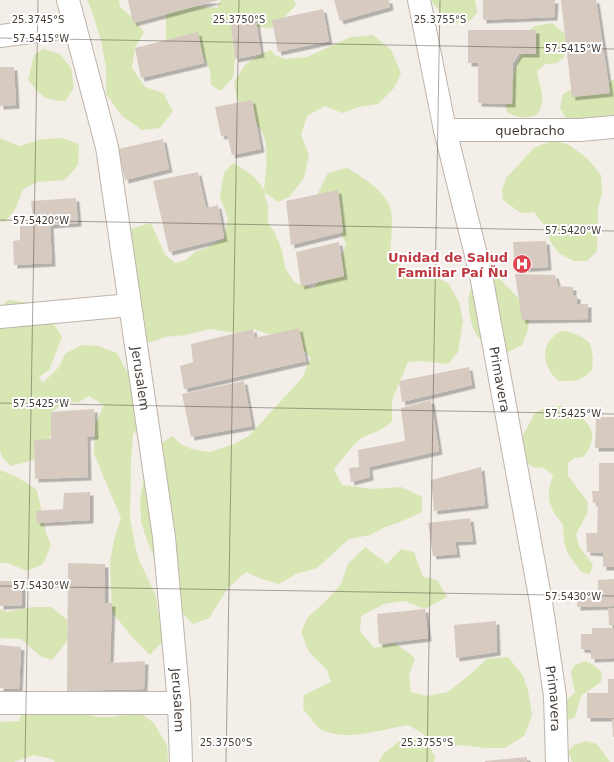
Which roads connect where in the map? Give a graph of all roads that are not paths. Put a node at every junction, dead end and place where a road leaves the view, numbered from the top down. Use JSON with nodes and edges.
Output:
{"nodes":[{"id":1,"x":68,"y":0,"type":"edge"},
{"id":2,"x":418,"y":0,"type":"edge"},
{"id":3,"x":75,"y":26,"type":"junction"},
{"id":4,"x":0,"y":36,"type":"edge"},
{"id":5,"x":614,"y":127,"type":"edge"},
{"id":6,"x":445,"y":130,"type":"junction"},
{"id":7,"x":130,"y":305,"type":"junction"},
{"id":8,"x":0,"y":317,"type":"edge"},
{"id":9,"x":0,"y":703,"type":"edge"},
{"id":10,"x":179,"y":703,"type":"junction"},
{"id":11,"x":181,"y":762,"type":"edge"},
{"id":12,"x":557,"y":762,"type":"edge"}],
"edges":[{"from":1,"to":3,"type":"street","name":"Jerusalem"},
{"from":2,"to":6,"type":"street","name":"Primavera"},
{"from":3,"to":4,"type":"street"},
{"from":3,"to":7,"type":"street","name":"Jerusalem"},
{"from":5,"to":6,"type":"street","name":"quebracho"},
{"from":6,"to":12,"type":"street","name":"Primavera"},
{"from":7,"to":8,"type":"street"},
{"from":7,"to":10,"type":"street","name":"Jerusalem"},
{"from":9,"to":10,"type":"street"},
{"from":10,"to":11,"type":"street","name":"Jerusalem"}]}
